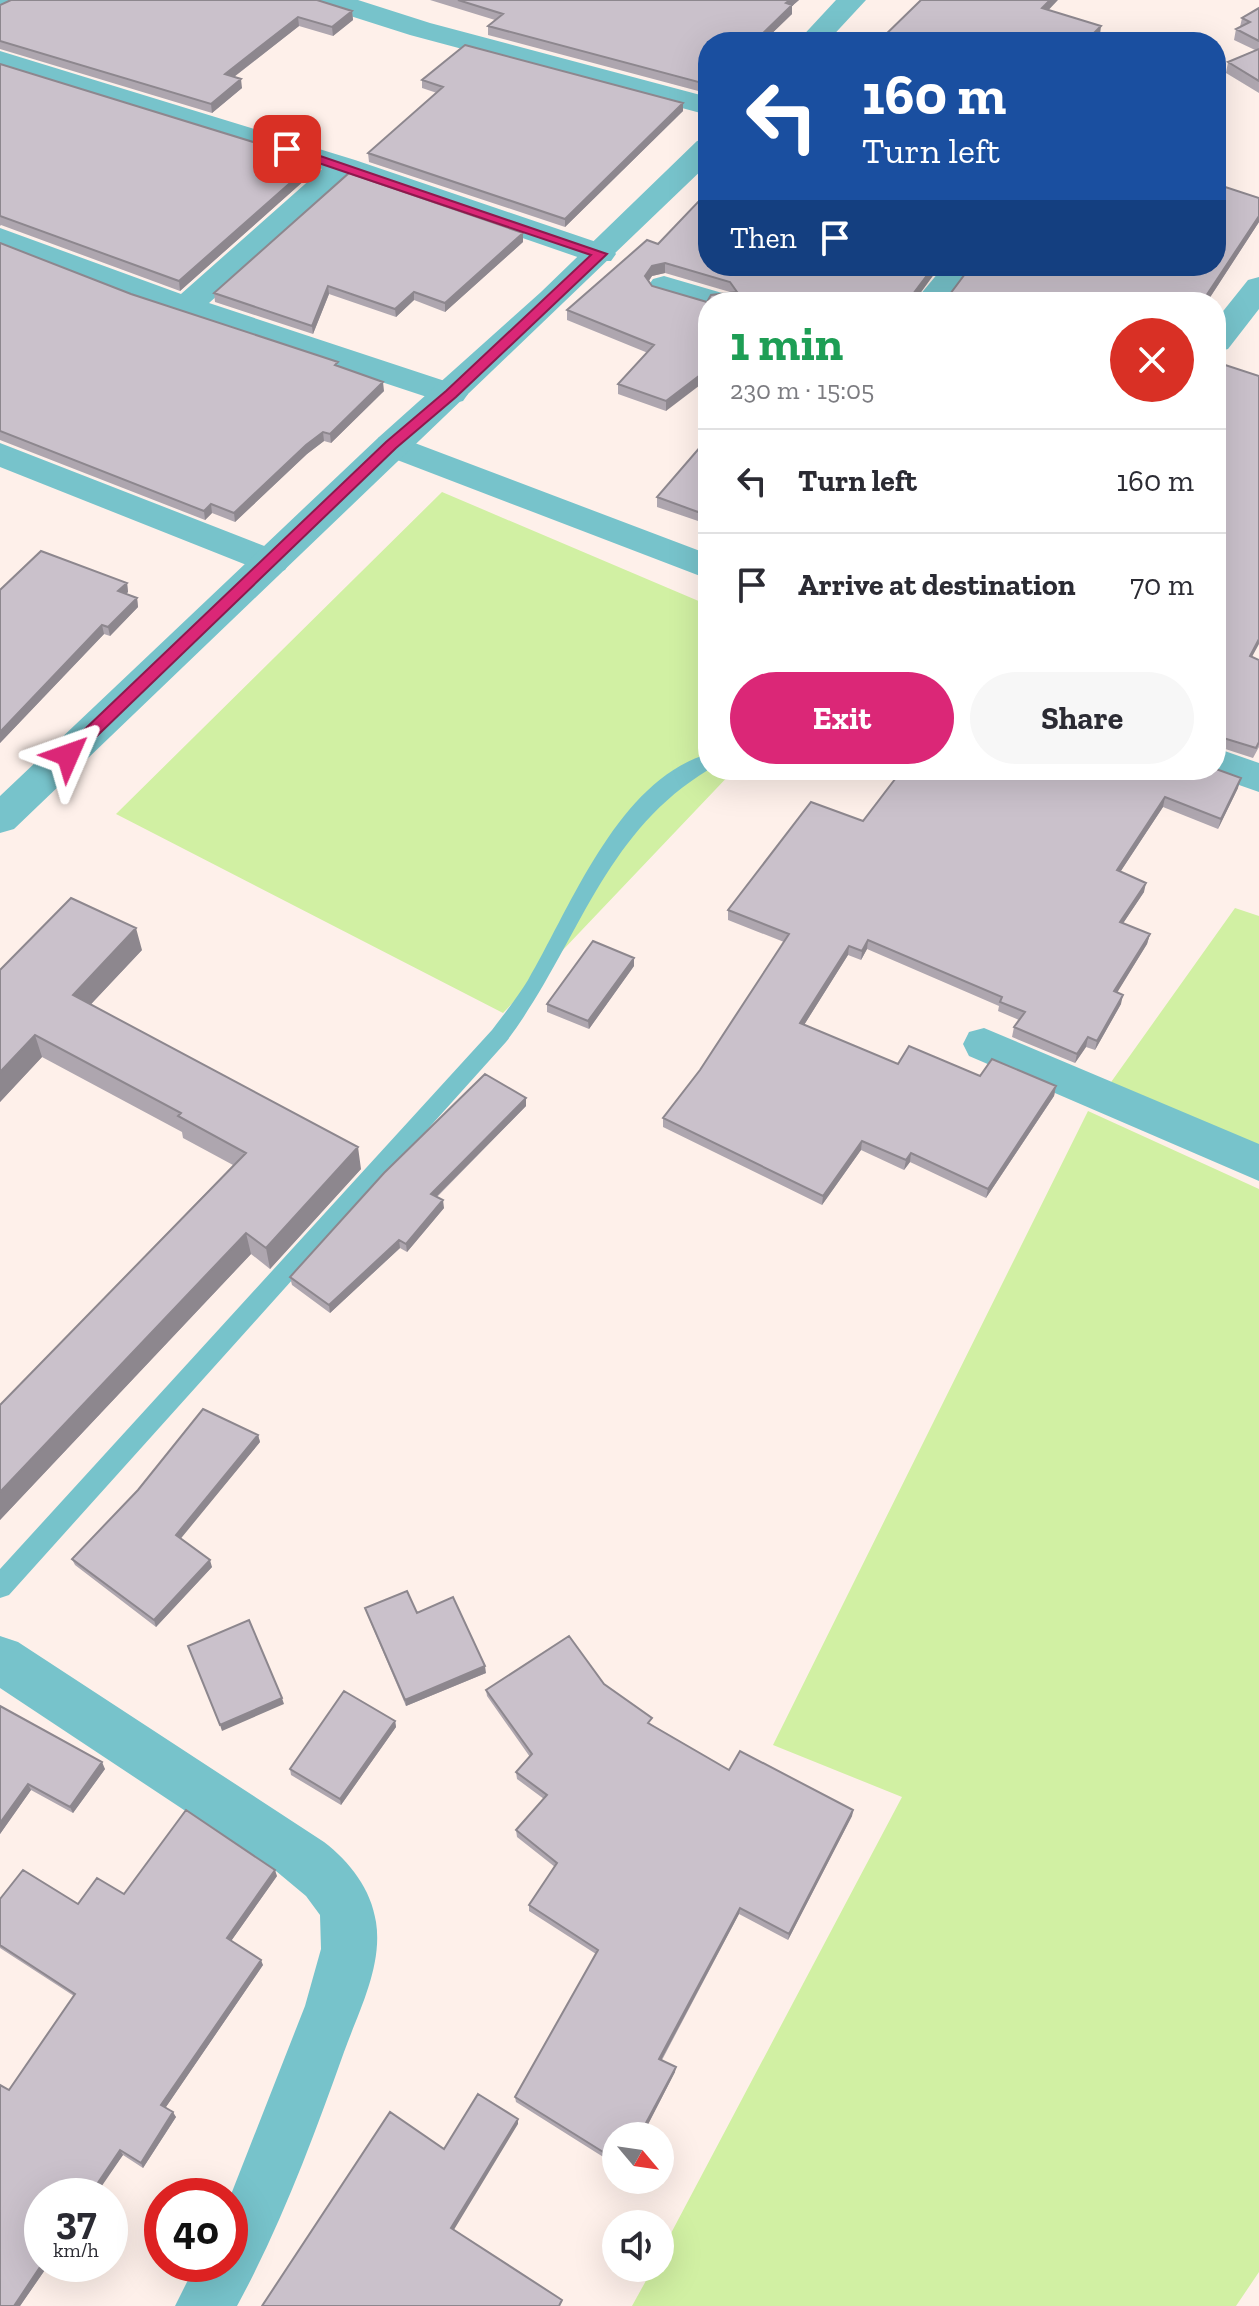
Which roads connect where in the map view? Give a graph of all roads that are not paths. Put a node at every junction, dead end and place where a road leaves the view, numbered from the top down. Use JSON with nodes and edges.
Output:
{"nodes":[{"id":1,"x":329,"y":0,"type":"edge"},
{"id":2,"x":852,"y":0,"type":"edge"},
{"id":3,"x":821,"y":32,"type":"edge"},
{"id":4,"x":0,"y":60,"type":"edge"},
{"id":5,"x":698,"y":103,"type":"edge"},
{"id":6,"x":698,"y":157,"type":"edge"},
{"id":7,"x":344,"y":166,"type":"junction"},
{"id":8,"x":13,"y":241,"type":"edge"},
{"id":9,"x":600,"y":254,"type":"junction"},
{"id":10,"x":0,"y":267,"type":"edge"},
{"id":11,"x":952,"y":276,"type":"edge"},
{"id":12,"x":664,"y":286,"type":"edge"},
{"id":13,"x":1259,"y":287,"type":"edge"},
{"id":14,"x":939,"y":292,"type":"edge"},
{"id":15,"x":698,"y":296,"type":"edge"},
{"id":16,"x":186,"y":307,"type":"junction"},
{"id":17,"x":1226,"y":329,"type":"edge"},
{"id":18,"x":451,"y":394,"type":"junction"},
{"id":19,"x":391,"y":445,"type":"junction"},
{"id":20,"x":0,"y":454,"type":"edge"},
{"id":21,"x":698,"y":561,"type":"edge"},
{"id":22,"x":272,"y":562,"type":"junction"},
{"id":23,"x":698,"y":766,"type":"edge"},
{"id":24,"x":1226,"y":766,"type":"edge"},
{"id":25,"x":1259,"y":778,"type":"edge"},
{"id":26,"x":0,"y":819,"type":"edge"},
{"id":27,"x":984,"y":1044,"type":"dead end"},
{"id":28,"x":1259,"y":1163,"type":"edge"},
{"id":29,"x":0,"y":1587,"type":"edge"},
{"id":30,"x":0,"y":1659,"type":"edge"},
{"id":31,"x":248,"y":2226,"type":"edge"},
{"id":32,"x":218,"y":2282,"type":"edge"},
{"id":33,"x":205,"y":2306,"type":"edge"}],
"edges":[{"from":1,"to":5,"type":"street"},
{"from":2,"to":3,"type":"street"},
{"from":4,"to":7,"type":"street"},
{"from":6,"to":9,"type":"street"},
{"from":7,"to":9,"type":"street"},
{"from":7,"to":16,"type":"street"},
{"from":8,"to":10,"type":"street"},
{"from":8,"to":16,"type":"street"},
{"from":9,"to":18,"type":"street"},
{"from":11,"to":14,"type":"street"},
{"from":12,"to":15,"type":"street"},
{"from":13,"to":17,"type":"street"},
{"from":16,"to":18,"type":"street"},
{"from":18,"to":19,"type":"street"},
{"from":19,"to":21,"type":"street"},
{"from":19,"to":22,"type":"street"},
{"from":20,"to":22,"type":"street"},
{"from":22,"to":26,"type":"street"},
{"from":23,"to":29,"type":"lane"},
{"from":24,"to":25,"type":"street"},
{"from":27,"to":28,"type":"street"},
{"from":30,"to":31,"type":"street"},
{"from":32,"to":33,"type":"street"}]}
